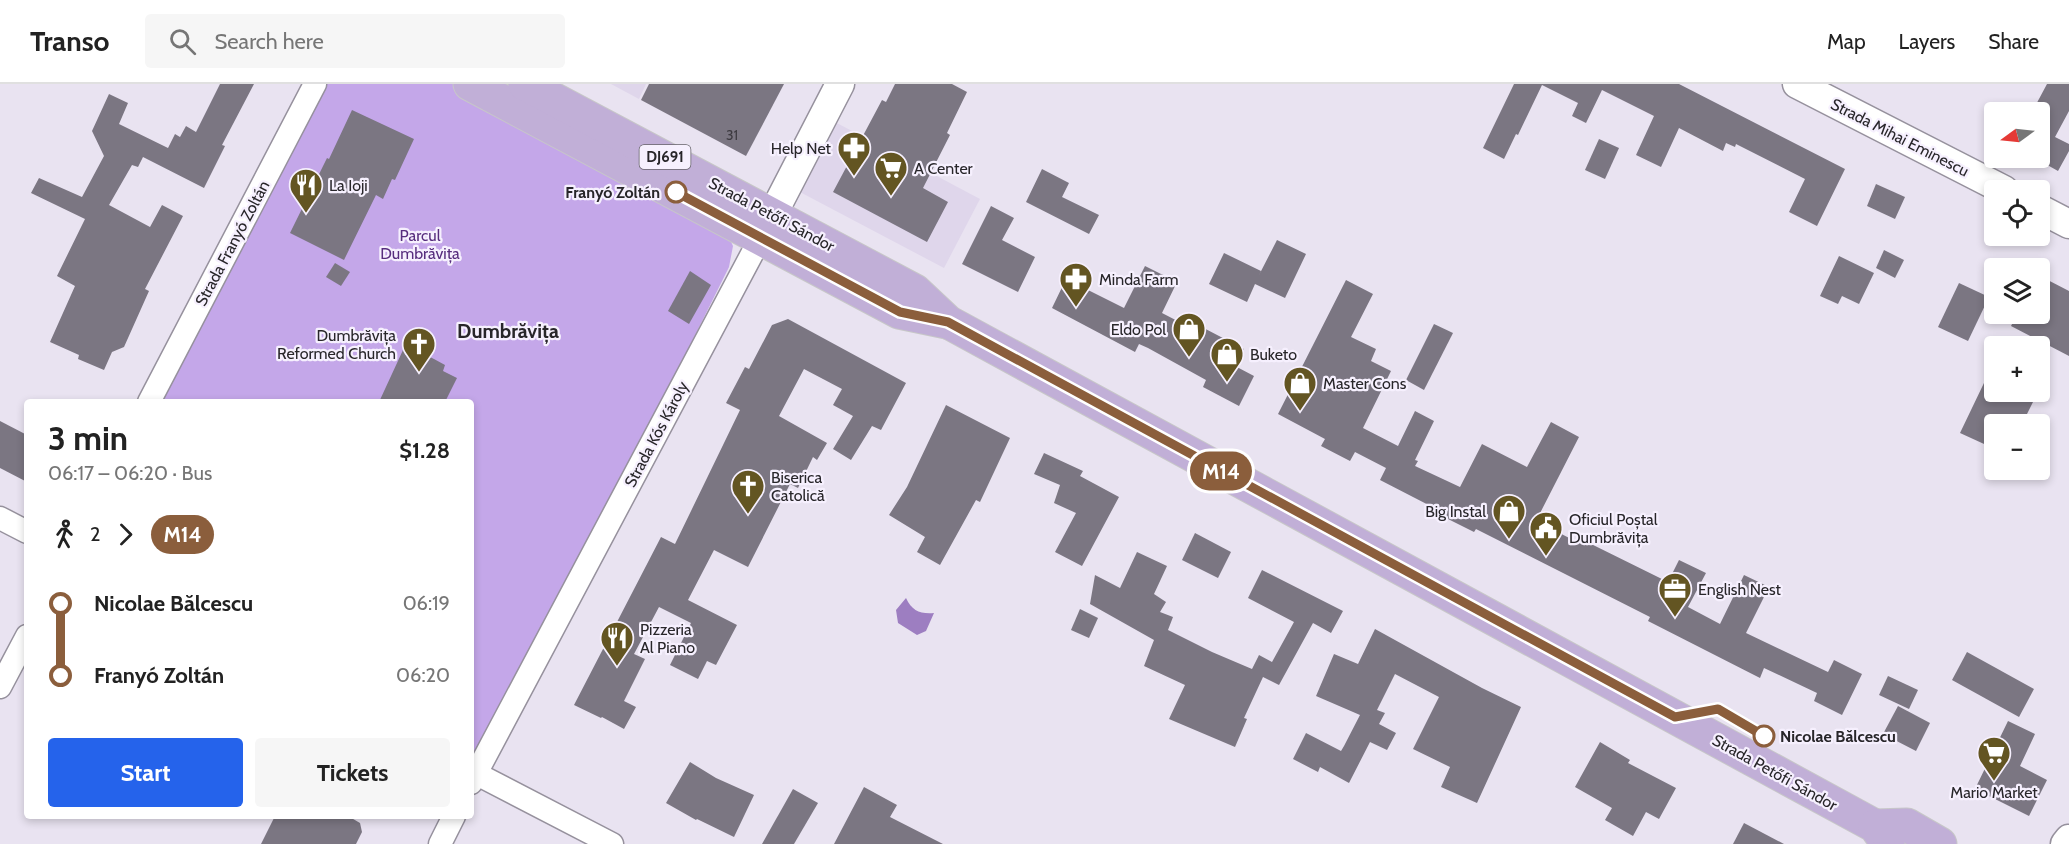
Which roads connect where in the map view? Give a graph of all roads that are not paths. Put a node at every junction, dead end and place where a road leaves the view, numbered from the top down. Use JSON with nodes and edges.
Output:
{"nodes":[{"id":1,"x":315,"y":84,"type":"edge"},
{"id":2,"x":470,"y":84,"type":"edge"},
{"id":3,"x":525,"y":84,"type":"edge"},
{"id":4,"x":840,"y":84,"type":"edge"},
{"id":5,"x":1797,"y":84,"type":"edge"},
{"id":6,"x":1984,"y":180,"type":"edge"},
{"id":7,"x":2050,"y":214,"type":"edge"},
{"id":8,"x":2069,"y":224,"type":"edge"},
{"id":9,"x":767,"y":225,"type":"junction"},
{"id":10,"x":151,"y":399,"type":"edge"},
{"id":11,"x":0,"y":518,"type":"edge"},
{"id":12,"x":24,"y":530,"type":"edge"},
{"id":13,"x":24,"y":642,"type":"edge"},
{"id":14,"x":0,"y":687,"type":"edge"},
{"id":15,"x":474,"y":774,"type":"edge"},
{"id":16,"x":474,"y":776,"type":"edge"},
{"id":17,"x":452,"y":819,"type":"edge"},
{"id":18,"x":1881,"y":835,"type":"edge"},
{"id":19,"x":440,"y":844,"type":"edge"},
{"id":20,"x":612,"y":844,"type":"edge"},
{"id":21,"x":1940,"y":844,"type":"edge"}],
"edges":[{"from":1,"to":10,"type":"street","name":"Strada Franyó Zoltán"},
{"from":2,"to":9,"type":"main road","name":"Strada Petőfi Sándor","number":"DJ691"},
{"from":3,"to":9,"type":"main road","name":"Strada Petőfi Sándor","number":"DJ691"},
{"from":4,"to":9,"type":"street","name":"Strada Kós Károly"},
{"from":5,"to":6,"type":"street","name":"Strada Mihai Eminescu"},
{"from":7,"to":8,"type":"street"},
{"from":9,"to":15,"type":"street","name":"Strada Kós Károly"},
{"from":9,"to":18,"type":"main road","name":"Strada Petőfi Sándor","number":"DJ691"},
{"from":11,"to":12,"type":"street"},
{"from":13,"to":14,"type":"street"},
{"from":16,"to":20,"type":"street"},
{"from":17,"to":19,"type":"street"},
{"from":18,"to":21,"type":"main road","name":"Strada Petőfi Sándor","number":"DJ691"}]}
